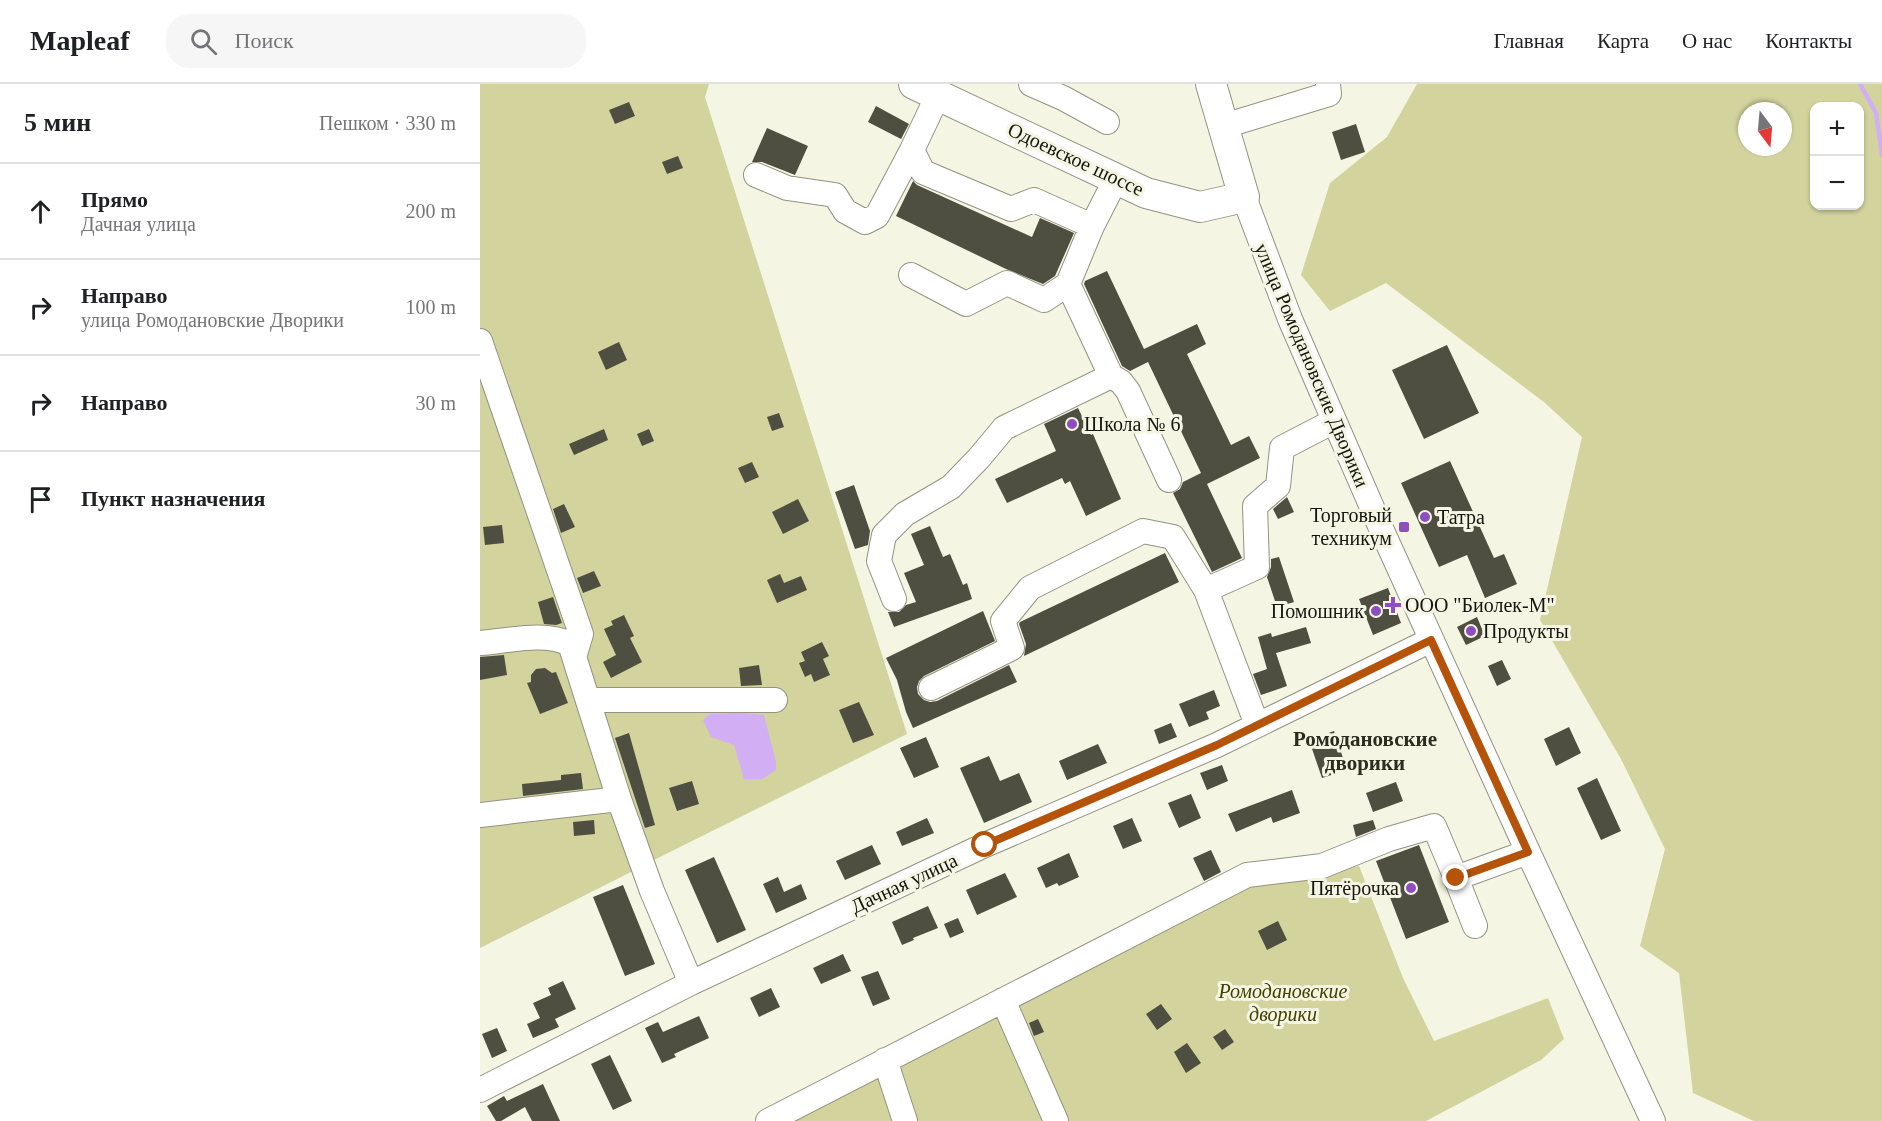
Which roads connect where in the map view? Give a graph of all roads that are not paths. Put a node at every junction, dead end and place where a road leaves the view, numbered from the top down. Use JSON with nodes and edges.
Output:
{"nodes":[{"id":1,"x":1031,"y":84,"type":"edge"},
{"id":2,"x":1211,"y":84,"type":"edge"},
{"id":3,"x":1328,"y":84,"type":"edge"},
{"id":4,"x":926,"y":90,"type":"edge"},
{"id":5,"x":1107,"y":122,"type":"dead end"},
{"id":6,"x":1224,"y":126,"type":"junction"},
{"id":7,"x":912,"y":150,"type":"junction"},
{"id":8,"x":756,"y":175,"type":"dead end"},
{"id":9,"x":1116,"y":179,"type":"junction"},
{"id":10,"x":1244,"y":197,"type":"junction"},
{"id":11,"x":1092,"y":226,"type":"junction"},
{"id":12,"x":911,"y":275,"type":"dead end"},
{"id":13,"x":1068,"y":284,"type":"junction"},
{"id":14,"x":480,"y":341,"type":"edge"},
{"id":15,"x":1111,"y":376,"type":"junction"},
{"id":16,"x":1334,"y":421,"type":"junction"},
{"id":17,"x":1169,"y":480,"type":"dead end"},
{"id":18,"x":1206,"y":590,"type":"junction"},
{"id":19,"x":894,"y":599,"type":"dead end"},
{"id":20,"x":1431,"y":640,"type":"junction"},
{"id":21,"x":480,"y":644,"type":"edge"},
{"id":22,"x":575,"y":654,"type":"junction"},
{"id":23,"x":931,"y":688,"type":"dead end"},
{"id":24,"x":589,"y":700,"type":"junction"},
{"id":25,"x":775,"y":700,"type":"dead end"},
{"id":26,"x":1257,"y":725,"type":"junction"},
{"id":27,"x":619,"y":798,"type":"junction"},
{"id":28,"x":480,"y":815,"type":"edge"},
{"id":29,"x":1528,"y":852,"type":"junction"},
{"id":30,"x":1456,"y":878,"type":"junction"},
{"id":31,"x":1475,"y":927,"type":"dead end"},
{"id":32,"x":691,"y":983,"type":"junction"},
{"id":33,"x":1003,"y":1000,"type":"junction"},
{"id":34,"x":885,"y":1060,"type":"junction"},
{"id":35,"x":480,"y":1090,"type":"edge"},
{"id":36,"x":768,"y":1121,"type":"edge"},
{"id":37,"x":905,"y":1121,"type":"edge"},
{"id":38,"x":1056,"y":1121,"type":"edge"},
{"id":39,"x":1653,"y":1121,"type":"edge"}],
"edges":[{"from":1,"to":5,"type":"street"},
{"from":2,"to":6,"type":"main road"},
{"from":3,"to":6,"type":"street"},
{"from":4,"to":7,"type":"street"},
{"from":4,"to":9,"type":"main road","name":"Одоевское шоссе"},
{"from":6,"to":10,"type":"main road"},
{"from":7,"to":8,"type":"street"},
{"from":7,"to":11,"type":"street"},
{"from":9,"to":10,"type":"main road","name":"Одоевское шоссе"},
{"from":9,"to":11,"type":"street"},
{"from":10,"to":16,"type":"street","name":"улица Ромодановские Дворики"},
{"from":11,"to":13,"type":"street"},
{"from":12,"to":13,"type":"street"},
{"from":13,"to":15,"type":"street"},
{"from":14,"to":22,"type":"street"},
{"from":15,"to":17,"type":"street"},
{"from":15,"to":19,"type":"street"},
{"from":16,"to":18,"type":"street"},
{"from":16,"to":20,"type":"street","name":"улица Ромодановские Дворики"},
{"from":18,"to":23,"type":"street"},
{"from":18,"to":26,"type":"street"},
{"from":20,"to":26,"type":"street","name":"Дачная улица"},
{"from":20,"to":29,"type":"street","name":"улица Ромодановские Дворики"},
{"from":21,"to":22,"type":"street"},
{"from":22,"to":24,"type":"street"},
{"from":24,"to":25,"type":"street"},
{"from":24,"to":27,"type":"street"},
{"from":26,"to":32,"type":"street","name":"Дачная улица"},
{"from":27,"to":28,"type":"street"},
{"from":27,"to":32,"type":"street"},
{"from":29,"to":30,"type":"street"},
{"from":29,"to":39,"type":"street","name":"улица Ромодановские Дворики"},
{"from":30,"to":31,"type":"street"},
{"from":30,"to":33,"type":"street"},
{"from":32,"to":35,"type":"street","name":"Дачная улица"},
{"from":33,"to":34,"type":"street"},
{"from":33,"to":38,"type":"street"},
{"from":34,"to":36,"type":"street"},
{"from":34,"to":37,"type":"street"}]}
